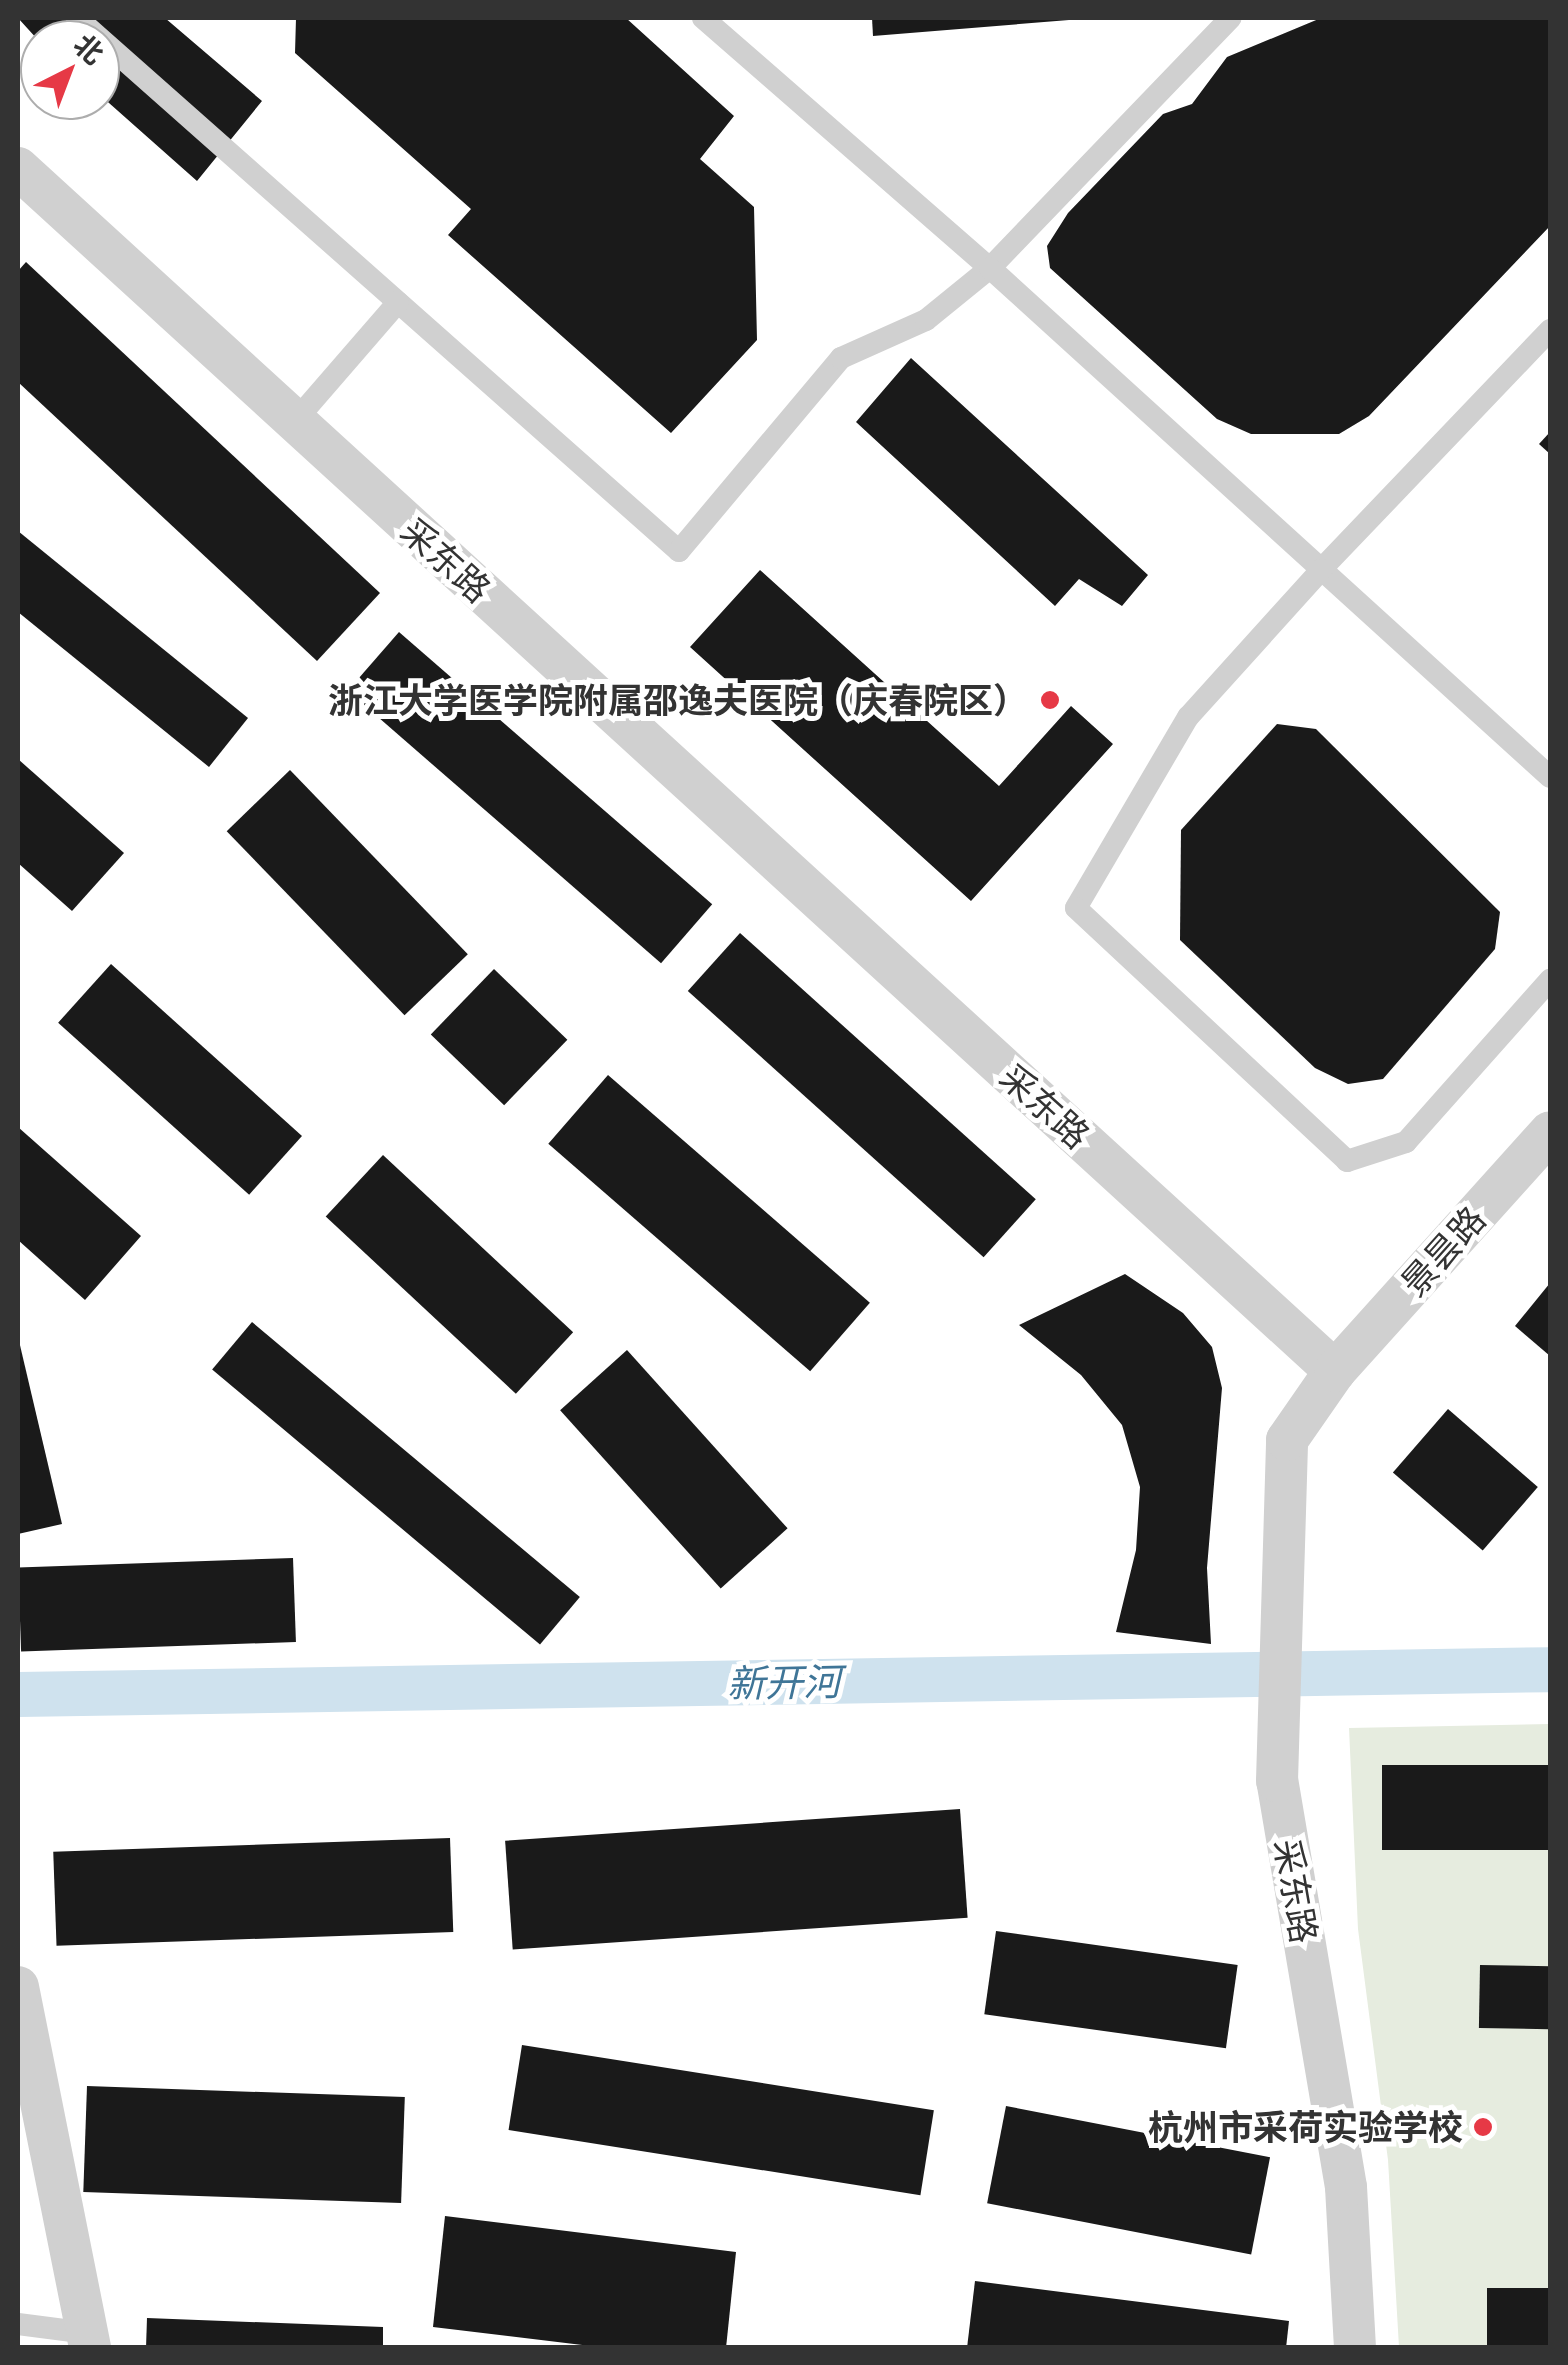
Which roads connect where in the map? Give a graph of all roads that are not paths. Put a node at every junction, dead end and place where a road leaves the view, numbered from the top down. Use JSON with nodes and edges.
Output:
{"nodes":[{"id":1,"x":77,"y":18,"type":"edge"},
{"id":2,"x":703,"y":18,"type":"edge"},
{"id":3,"x":1231,"y":18,"type":"edge"},
{"id":4,"x":18,"y":168,"type":"edge"},
{"id":5,"x":990,"y":268,"type":"junction"},
{"id":6,"x":398,"y":302,"type":"junction"},
{"id":7,"x":1550,"y":330,"type":"edge"},
{"id":8,"x":294,"y":421,"type":"junction"},
{"id":9,"x":1321,"y":570,"type":"junction"},
{"id":10,"x":1550,"y":777,"type":"edge"},
{"id":11,"x":1550,"y":980,"type":"edge"},
{"id":12,"x":1550,"y":1132,"type":"edge"},
{"id":13,"x":1335,"y":1371,"type":"junction"},
{"id":14,"x":18,"y":1988,"type":"edge"},
{"id":15,"x":18,"y":2324,"type":"edge"},
{"id":16,"x":89,"y":2340,"type":"edge"},
{"id":17,"x":1355,"y":2348,"type":"edge"}],
"edges":[{"from":1,"to":6,"type":"lane"},
{"from":2,"to":5,"type":"lane"},
{"from":3,"to":5,"type":"lane"},
{"from":4,"to":8,"type":"street","name":"采东路"},
{"from":5,"to":6,"type":"lane"},
{"from":5,"to":9,"type":"lane"},
{"from":6,"to":8,"type":"lane"},
{"from":7,"to":9,"type":"lane"},
{"from":8,"to":13,"type":"street","name":"采东路"},
{"from":9,"to":10,"type":"lane"},
{"from":9,"to":11,"type":"lane"},
{"from":12,"to":13,"type":"street","name":"景昙路"},
{"from":13,"to":17,"type":"street","name":"采东路"},
{"from":14,"to":16,"type":"street"},
{"from":15,"to":16,"type":"lane"}]}
